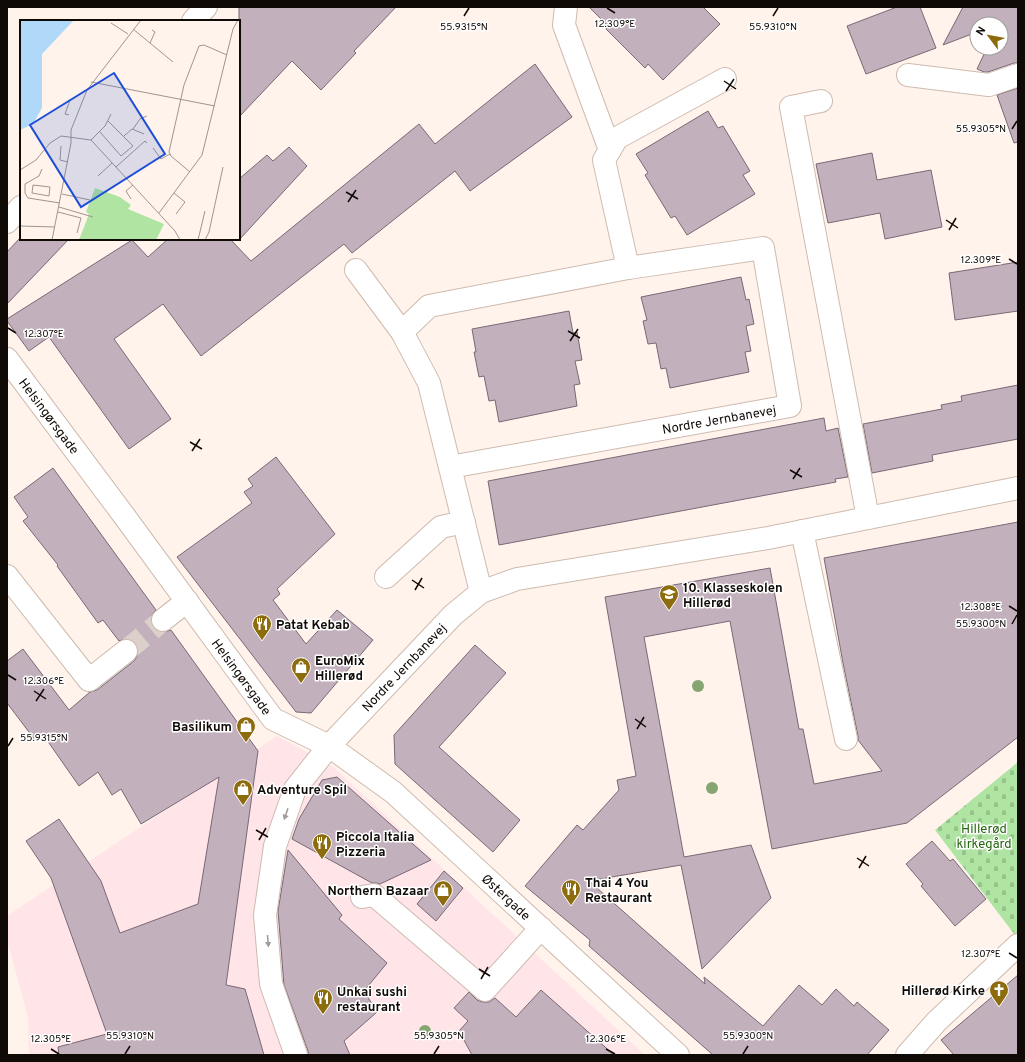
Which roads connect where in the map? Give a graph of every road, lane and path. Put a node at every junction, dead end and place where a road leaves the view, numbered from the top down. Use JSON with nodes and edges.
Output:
{"nodes":[{"id":1,"x":206,"y":7,"type":"edge"},
{"id":2,"x":566,"y":7,"type":"edge"},
{"id":3,"x":194,"y":20,"type":"edge"},
{"id":4,"x":908,"y":75,"type":"dead end"},
{"id":5,"x":1018,"y":75,"type":"edge"},
{"id":6,"x":725,"y":79,"type":"dead end"},
{"id":7,"x":821,"y":101,"type":"dead end"},
{"id":8,"x":610,"y":150,"type":"junction"},
{"id":9,"x":20,"y":208,"type":"edge"},
{"id":10,"x":7,"y":222,"type":"edge"},
{"id":11,"x":628,"y":268,"type":"junction"},
{"id":12,"x":356,"y":270,"type":"dead end"},
{"id":13,"x":402,"y":332,"type":"junction"},
{"id":14,"x":7,"y":359,"type":"edge"},
{"id":15,"x":450,"y":467,"type":"junction"},
{"id":16,"x":1018,"y":488,"type":"edge"},
{"id":17,"x":868,"y":518,"type":"junction"},
{"id":18,"x":464,"y":522,"type":"junction"},
{"id":19,"x":802,"y":531,"type":"junction"},
{"id":20,"x":7,"y":576,"type":"edge"},
{"id":21,"x":386,"y":577,"type":"dead end"},
{"id":22,"x":482,"y":592,"type":"junction"},
{"id":23,"x":187,"y":600,"type":"junction"},
{"id":24,"x":163,"y":620,"type":"tunnel mouth"},
{"id":25,"x":126,"y":651,"type":"tunnel mouth"},
{"id":26,"x":846,"y":739,"type":"dead end"},
{"id":27,"x":329,"y":746,"type":"junction"},
{"id":28,"x":362,"y":897,"type":"dead end"},
{"id":29,"x":541,"y":928,"type":"junction"},
{"id":30,"x":1018,"y":945,"type":"edge"},
{"id":31,"x":296,"y":1055,"type":"edge"},
{"id":32,"x":678,"y":1055,"type":"edge"},
{"id":33,"x":907,"y":1055,"type":"edge"}],
"edges":[{"from":1,"to":3,"type":"street"},
{"from":2,"to":8,"type":"street"},
{"from":4,"to":5,"type":"street"},
{"from":6,"to":8,"type":"street"},
{"from":7,"to":17,"type":"street"},
{"from":8,"to":11,"type":"street"},
{"from":9,"to":10,"type":"street"},
{"from":11,"to":13,"type":"street","name":"Nordre Jernbanevej"},
{"from":11,"to":15,"type":"street","name":"Nordre Jernbanevej"},
{"from":12,"to":13,"type":"street"},
{"from":13,"to":15,"type":"street"},
{"from":14,"to":23,"type":"street","name":"Helsingørsgade"},
{"from":15,"to":18,"type":"street"},
{"from":16,"to":17,"type":"street","name":"Nordre Jernbanevej"},
{"from":17,"to":19,"type":"street","name":"Nordre Jernbanevej"},
{"from":18,"to":21,"type":"street"},
{"from":18,"to":22,"type":"street"},
{"from":19,"to":22,"type":"street","name":"Nordre Jernbanevej"},
{"from":19,"to":26,"type":"street"},
{"from":20,"to":25,"type":"street"},
{"from":22,"to":27,"type":"street","name":"Nordre Jernbanevej"},
{"from":23,"to":24,"type":"street"},
{"from":23,"to":27,"type":"street","name":"Helsingørsgade"},
{"from":27,"to":29,"type":"street","name":"Østergade"},
{"from":27,"to":31,"type":"street","one_way":true},
{"from":28,"to":29,"type":"street"},
{"from":29,"to":32,"type":"street","name":"Østergade"},
{"from":30,"to":33,"type":"street"}]}
